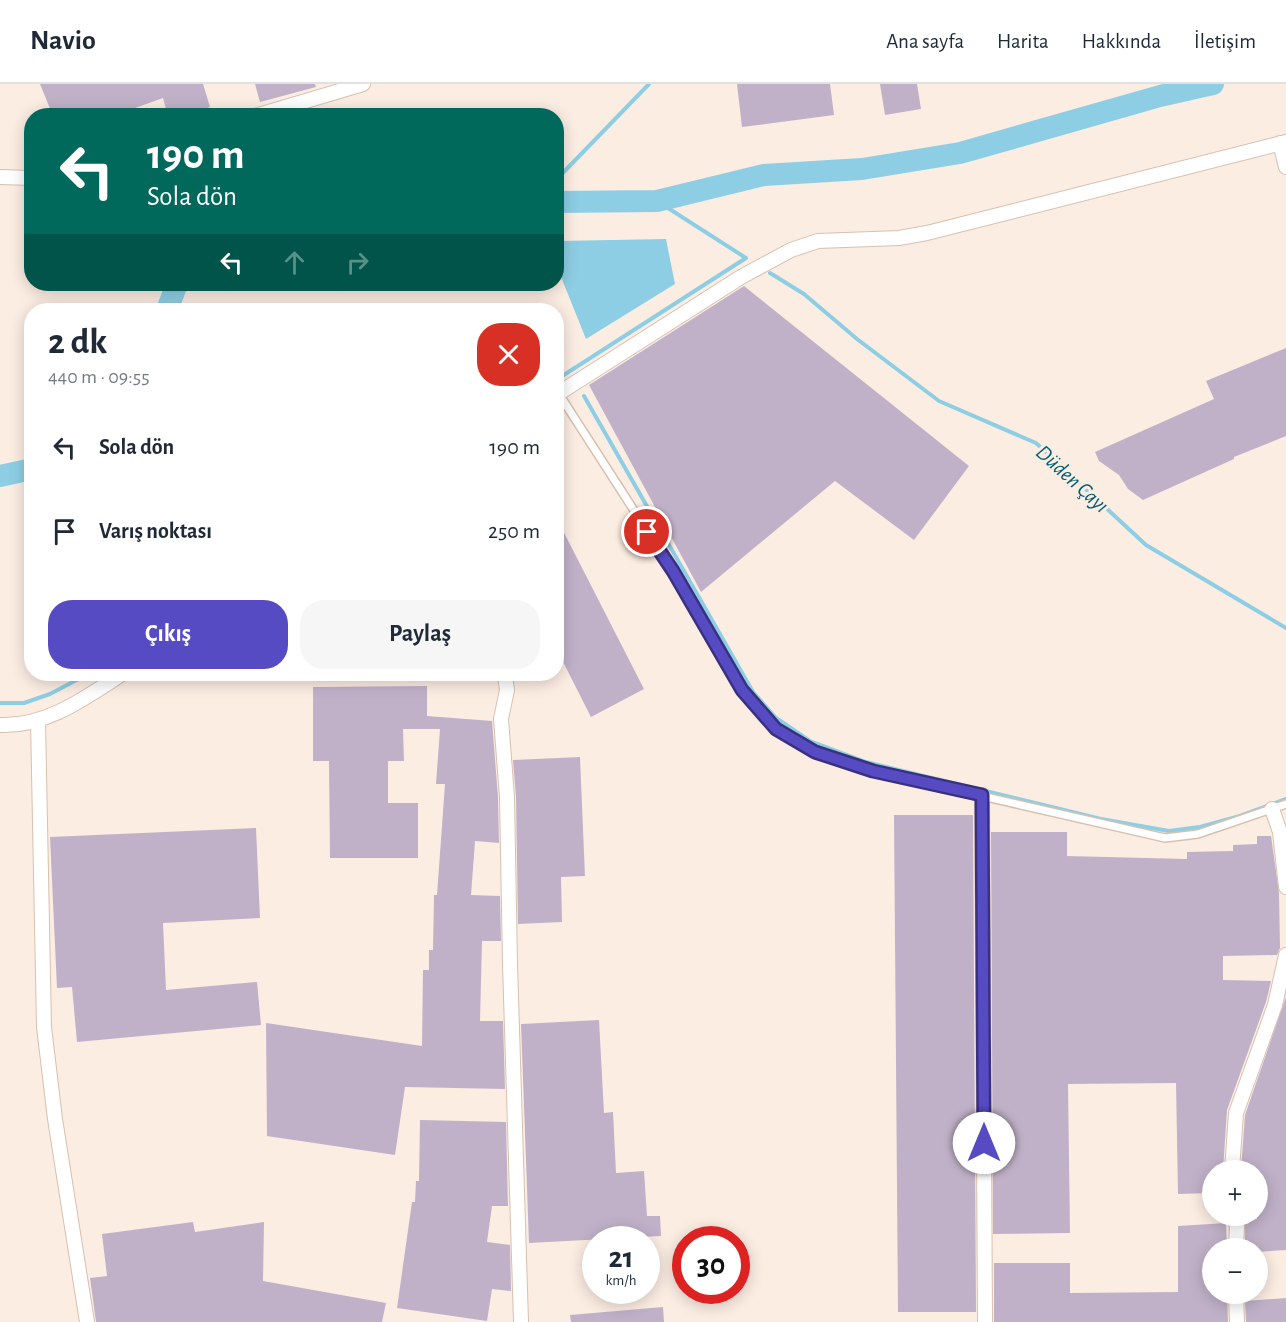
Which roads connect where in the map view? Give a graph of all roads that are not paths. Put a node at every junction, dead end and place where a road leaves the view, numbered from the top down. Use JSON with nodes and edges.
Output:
{"nodes":[{"id":1,"x":363,"y":84,"type":"edge"},
{"id":2,"x":282,"y":108,"type":"edge"},
{"id":3,"x":1283,"y":143,"type":"edge"},
{"id":4,"x":1286,"y":167,"type":"edge"},
{"id":5,"x":0,"y":177,"type":"edge"},
{"id":6,"x":24,"y":178,"type":"edge"},
{"id":7,"x":564,"y":390,"type":"edge"},
{"id":8,"x":564,"y":403,"type":"edge"},
{"id":9,"x":112,"y":681,"type":"edge"},
{"id":10,"x":506,"y":681,"type":"edge"},
{"id":11,"x":38,"y":720,"type":"junction"},
{"id":12,"x":0,"y":725,"type":"edge"},
{"id":13,"x":982,"y":795,"type":"junction"},
{"id":14,"x":1286,"y":804,"type":"edge"},
{"id":15,"x":1272,"y":809,"type":"junction"},
{"id":16,"x":1286,"y":887,"type":"edge"},
{"id":17,"x":1286,"y":955,"type":"edge"},
{"id":18,"x":1233,"y":1160,"type":"edge"},
{"id":19,"x":1236,"y":1304,"type":"edge"},
{"id":20,"x":87,"y":1322,"type":"edge"},
{"id":21,"x":521,"y":1322,"type":"edge"},
{"id":22,"x":985,"y":1322,"type":"edge"},
{"id":23,"x":1237,"y":1322,"type":"edge"}],
"edges":[{"from":1,"to":2,"type":"street"},
{"from":3,"to":4,"type":"street"},
{"from":3,"to":7,"type":"street"},
{"from":5,"to":6,"type":"street"},
{"from":8,"to":13,"type":"lane"},
{"from":9,"to":11,"type":"street"},
{"from":10,"to":21,"type":"street"},
{"from":11,"to":12,"type":"street"},
{"from":11,"to":20,"type":"street"},
{"from":13,"to":15,"type":"lane"},
{"from":13,"to":22,"type":"street"},
{"from":14,"to":15,"type":"lane"},
{"from":15,"to":16,"type":"street"},
{"from":17,"to":18,"type":"street"},
{"from":19,"to":23,"type":"street"}]}
